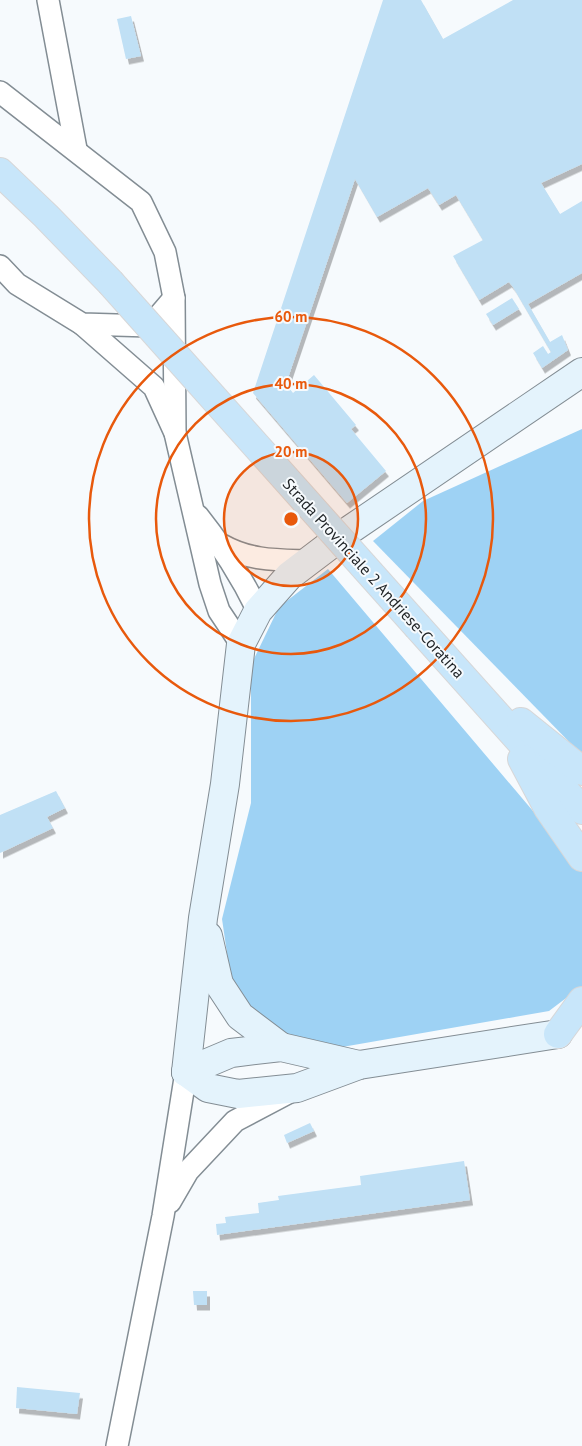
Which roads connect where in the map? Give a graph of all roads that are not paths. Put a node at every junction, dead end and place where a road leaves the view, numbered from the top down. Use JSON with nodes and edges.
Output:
{"nodes":[{"id":1,"x":48,"y":0,"type":"edge"},
{"id":2,"x":0,"y":92,"type":"edge"},
{"id":3,"x":76,"y":150,"type":"junction"},
{"id":4,"x":0,"y":172,"type":"edge"},
{"id":5,"x":0,"y":266,"type":"edge"},
{"id":6,"x":174,"y":298,"type":"junction"},
{"id":7,"x":82,"y":324,"type":"junction"},
{"id":8,"x":582,"y":372,"type":"edge"},
{"id":9,"x":175,"y":433,"type":"junction"},
{"id":10,"x":195,"y":512,"type":"junction"},
{"id":11,"x":222,"y":546,"type":"junction"},
{"id":12,"x":308,"y":561,"type":"junction"},
{"id":13,"x":258,"y":611,"type":"junction"},
{"id":14,"x":241,"y":644,"type":"junction"},
{"id":15,"x":451,"y":664,"type":"junction"},
{"id":16,"x":500,"y":719,"type":"junction"},
{"id":17,"x":582,"y":770,"type":"edge"},
{"id":18,"x":582,"y":810,"type":"edge"},
{"id":19,"x":582,"y":857,"type":"edge"},
{"id":20,"x":204,"y":918,"type":"junction"},
{"id":21,"x":582,"y":1002,"type":"edge"},
{"id":22,"x":570,"y":1032,"type":"edge"},
{"id":23,"x":281,"y":1047,"type":"junction"},
{"id":24,"x":359,"y":1065,"type":"junction"},
{"id":25,"x":186,"y":1072,"type":"junction"},
{"id":26,"x":297,"y":1088,"type":"junction"},
{"id":27,"x":163,"y":1216,"type":"junction"},
{"id":28,"x":117,"y":1446,"type":"edge"}],
"edges":[{"from":1,"to":3,"type":"street"},
{"from":2,"to":3,"type":"street"},
{"from":3,"to":6,"type":"street"},
{"from":4,"to":15,"type":"main road","name":"Strada Provinciale 2 Andriese-Coratina","bridge":true},
{"from":5,"to":7,"type":"street"},
{"from":6,"to":7,"type":"street"},
{"from":6,"to":9,"type":"street"},
{"from":7,"to":9,"type":"street"},
{"from":8,"to":12,"type":"main road"},
{"from":9,"to":10,"type":"street"},
{"from":10,"to":11,"type":"street"},
{"from":10,"to":14,"type":"street"},
{"from":11,"to":12,"type":"street"},
{"from":11,"to":13,"type":"street"},
{"from":12,"to":13,"type":"main road"},
{"from":13,"to":14,"type":"main road"},
{"from":14,"to":20,"type":"main road"},
{"from":15,"to":16,"type":"main road","name":"Strada Provinciale 2 Andriese-Coratina"},
{"from":15,"to":17,"type":"main road"},
{"from":16,"to":18,"type":"main road","name":"Strada Provinciale 2 Andriese-Coratina"},
{"from":16,"to":19,"type":"main road"},
{"from":20,"to":23,"type":"main road"},
{"from":20,"to":25,"type":"main road"},
{"from":21,"to":22,"type":"main road"},
{"from":22,"to":24,"type":"main road"},
{"from":23,"to":24,"type":"main road"},
{"from":23,"to":25,"type":"main road"},
{"from":24,"to":26,"type":"main road"},
{"from":25,"to":26,"type":"main road"},
{"from":25,"to":27,"type":"street"},
{"from":26,"to":27,"type":"street"},
{"from":27,"to":28,"type":"street"}]}
